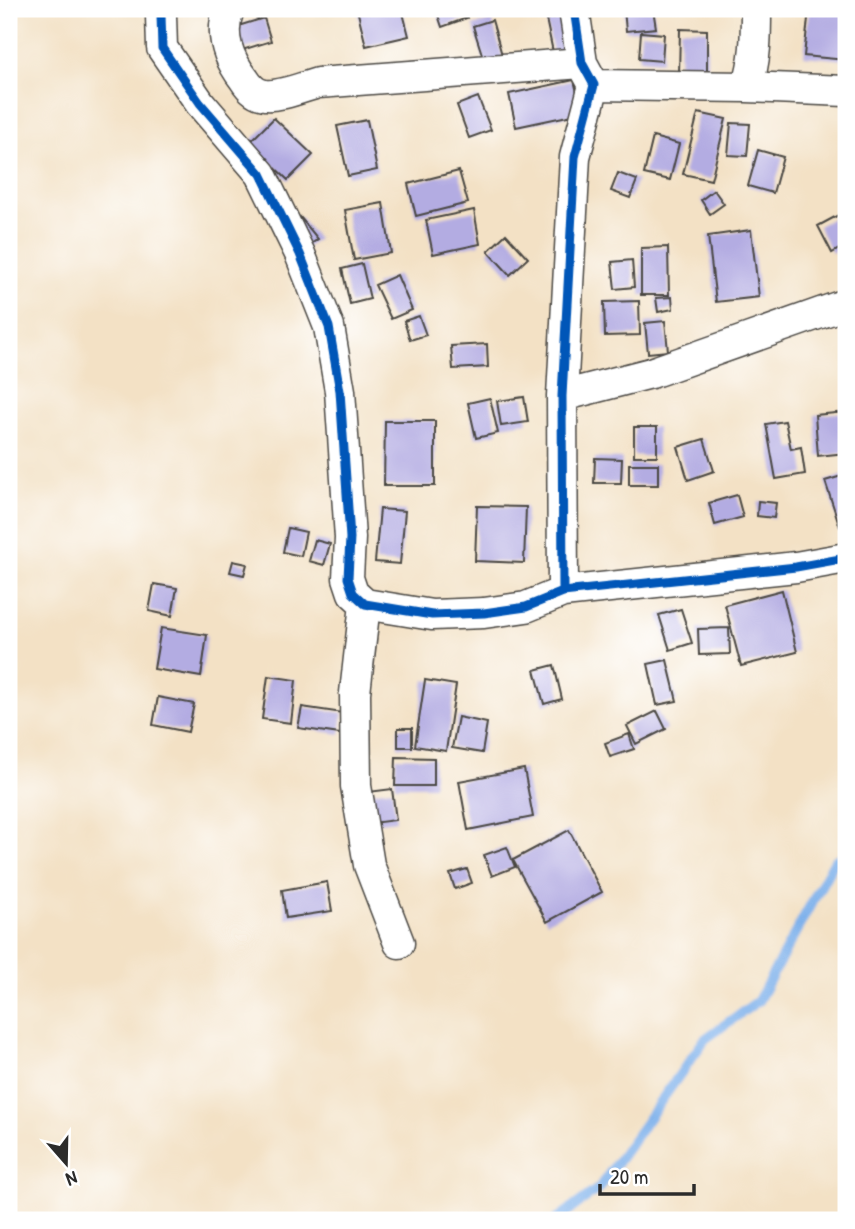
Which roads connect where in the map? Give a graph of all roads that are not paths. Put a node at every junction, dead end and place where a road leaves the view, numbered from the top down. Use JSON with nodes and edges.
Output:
{"nodes":[{"id":1,"x":162,"y":9,"type":"edge"},
{"id":2,"x":229,"y":9,"type":"edge"},
{"id":3,"x":574,"y":9,"type":"edge"},
{"id":4,"x":756,"y":9,"type":"edge"},
{"id":5,"x":588,"y":74,"type":"junction"},
{"id":6,"x":747,"y":87,"type":"junction"},
{"id":7,"x":846,"y":91,"type":"edge"},
{"id":8,"x":846,"y":304,"type":"edge"},
{"id":9,"x":562,"y":396,"type":"junction"},
{"id":10,"x":846,"y":558,"type":"edge"},
{"id":11,"x":563,"y":592,"type":"junction"},
{"id":12,"x":365,"y":604,"type":"junction"},
{"id":13,"x":399,"y":943,"type":"dead end"}],
"edges":[{"from":1,"to":12,"type":"street"},
{"from":2,"to":5,"type":"street"},
{"from":3,"to":5,"type":"street"},
{"from":4,"to":6,"type":"street"},
{"from":5,"to":6,"type":"street"},
{"from":5,"to":9,"type":"street"},
{"from":6,"to":7,"type":"street"},
{"from":8,"to":9,"type":"street"},
{"from":9,"to":11,"type":"street"},
{"from":10,"to":11,"type":"street"},
{"from":11,"to":12,"type":"street"},
{"from":12,"to":13,"type":"street"}]}
